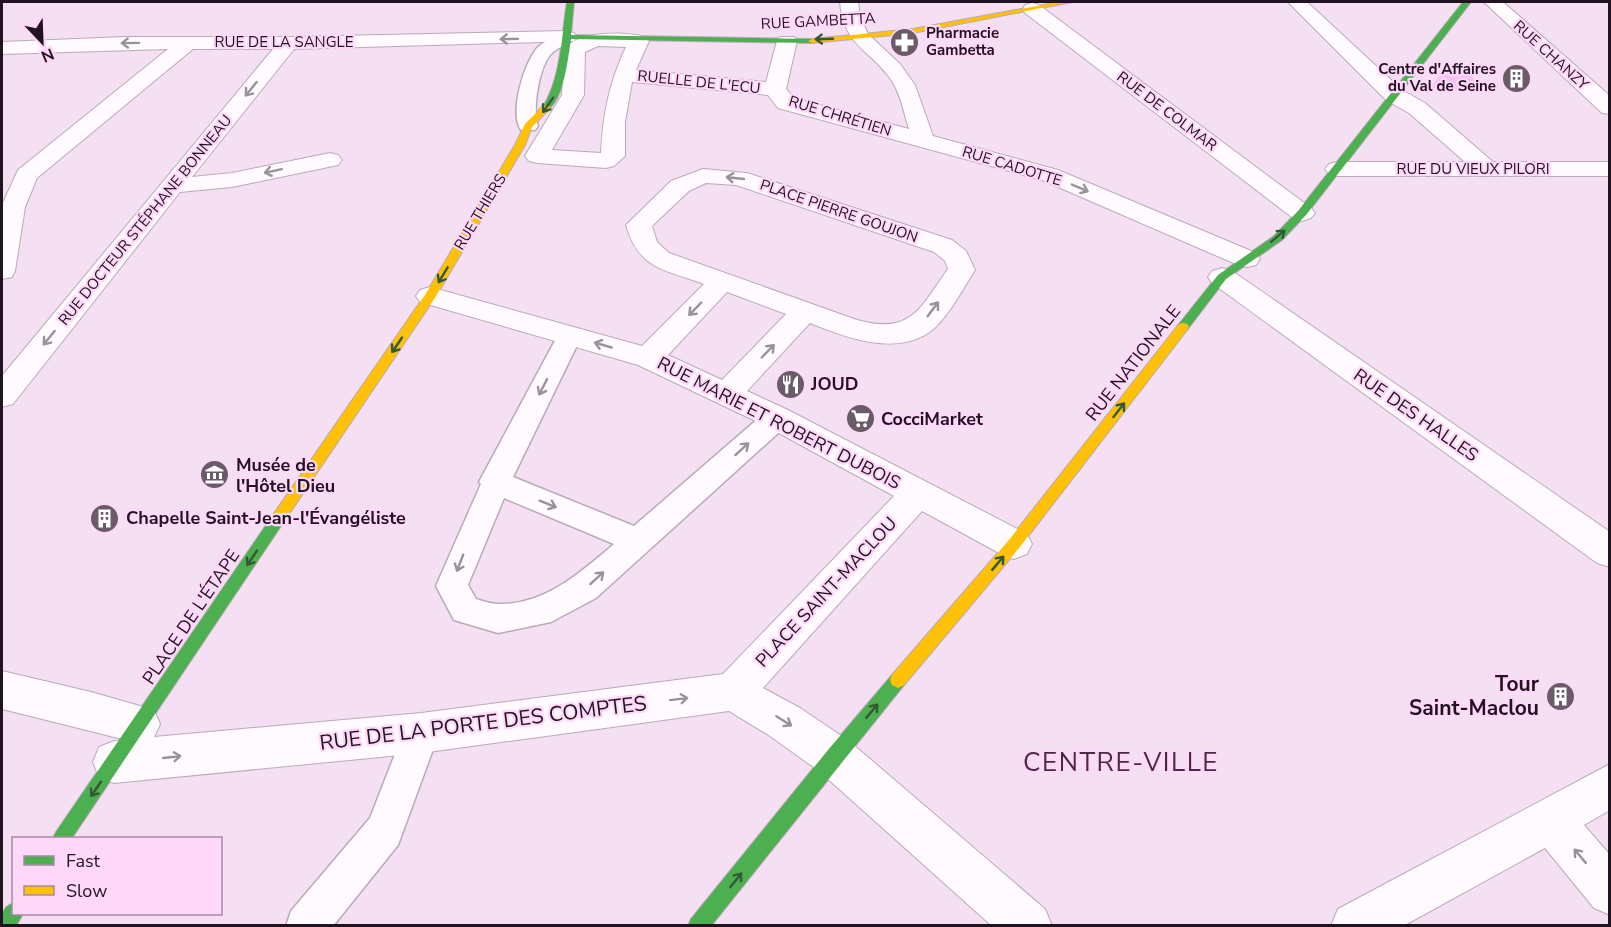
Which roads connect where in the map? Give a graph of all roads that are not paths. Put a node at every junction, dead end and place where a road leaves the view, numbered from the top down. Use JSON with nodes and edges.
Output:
{"nodes":[{"id":1,"x":570,"y":2,"type":"edge"},
{"id":2,"x":849,"y":2,"type":"edge"},
{"id":3,"x":1068,"y":2,"type":"edge"},
{"id":4,"x":1297,"y":2,"type":"edge"},
{"id":5,"x":1467,"y":2,"type":"edge"},
{"id":6,"x":1493,"y":2,"type":"edge"},
{"id":7,"x":1035,"y":6,"type":"edge"},
{"id":8,"x":567,"y":37,"type":"junction"},
{"id":9,"x":859,"y":38,"type":"junction"},
{"id":10,"x":788,"y":41,"type":"junction"},
{"id":11,"x":189,"y":42,"type":"junction"},
{"id":12,"x":288,"y":43,"type":"junction"},
{"id":13,"x":2,"y":48,"type":"edge"},
{"id":14,"x":623,"y":75,"type":"junction"},
{"id":15,"x":775,"y":89,"type":"junction"},
{"id":16,"x":1394,"y":95,"type":"junction"},
{"id":17,"x":1610,"y":108,"type":"edge"},
{"id":18,"x":528,"y":126,"type":"junction"},
{"id":19,"x":923,"y":140,"type":"junction"},
{"id":20,"x":330,"y":160,"type":"dead end"},
{"id":21,"x":1337,"y":169,"type":"junction"},
{"id":22,"x":1487,"y":169,"type":"junction"},
{"id":23,"x":1610,"y":169,"type":"edge"},
{"id":24,"x":173,"y":185,"type":"junction"},
{"id":25,"x":1302,"y":213,"type":"junction"},
{"id":26,"x":1235,"y":268,"type":"junction"},
{"id":27,"x":2,"y":271,"type":"edge"},
{"id":28,"x":722,"y":281,"type":"junction"},
{"id":29,"x":430,"y":296,"type":"junction"},
{"id":30,"x":805,"y":311,"type":"junction"},
{"id":31,"x":570,"y":335,"type":"junction"},
{"id":32,"x":648,"y":358,"type":"junction"},
{"id":33,"x":727,"y":393,"type":"junction"},
{"id":34,"x":2,"y":396,"type":"edge"},
{"id":35,"x":777,"y":418,"type":"junction"},
{"id":36,"x":494,"y":482,"type":"junction"},
{"id":37,"x":918,"y":493,"type":"junction"},
{"id":38,"x":639,"y":541,"type":"junction"},
{"id":39,"x":1014,"y":544,"type":"junction"},
{"id":40,"x":1610,"y":552,"type":"edge"},
{"id":41,"x":2,"y":690,"type":"edge"},
{"id":42,"x":733,"y":692,"type":"junction"},
{"id":43,"x":140,"y":724,"type":"junction"},
{"id":44,"x":422,"y":733,"type":"junction"},
{"id":45,"x":834,"y":756,"type":"junction"},
{"id":46,"x":114,"y":762,"type":"junction"},
{"id":47,"x":1610,"y":785,"type":"edge"},
{"id":48,"x":1551,"y":820,"type":"junction"},
{"id":49,"x":63,"y":837,"type":"edge"},
{"id":50,"x":1610,"y":892,"type":"edge"},
{"id":51,"x":306,"y":926,"type":"edge"},
{"id":52,"x":698,"y":926,"type":"edge"},
{"id":53,"x":1028,"y":926,"type":"edge"},
{"id":54,"x":1355,"y":926,"type":"edge"}],
"edges":[{"from":1,"to":8,"type":"main road"},
{"from":2,"to":9,"type":"street"},
{"from":3,"to":7,"type":"main road","name":"RUE GAMBETTA"},
{"from":4,"to":16,"type":"street"},
{"from":5,"to":16,"type":"main road","name":"RUE NATIONALE"},
{"from":6,"to":17,"type":"street","name":"RUE CHANZY"},
{"from":7,"to":9,"type":"main road","name":"RUE GAMBETTA"},
{"from":7,"to":25,"type":"street","name":"RUE DE COLMAR"},
{"from":8,"to":10,"type":"main road","name":"RUE GAMBETTA"},
{"from":8,"to":12,"type":"street","name":"RUE DE LA SANGLE","one_way":true},
{"from":8,"to":18,"type":"main road","name":"RUE THIERS","one_way":true},
{"from":8,"to":18,"type":"lane","name":"RUE THIERS"},
{"from":9,"to":10,"type":"main road","name":"RUE GAMBETTA","one_way":true},
{"from":9,"to":19,"type":"street"},
{"from":10,"to":15,"type":"street","name":"RUE CHRÉTIEN"},
{"from":11,"to":12,"type":"street","name":"RUE DE LA SANGLE"},
{"from":11,"to":13,"type":"street","name":"RUE DE LA SANGLE","one_way":true},
{"from":11,"to":27,"type":"street"},
{"from":12,"to":24,"type":"street","name":"RUE DOCTEUR STÉPHANE BONNEAU","one_way":true},
{"from":14,"to":14,"type":"street"},
{"from":14,"to":15,"type":"street","name":"RUELLE DE L'ECU"},
{"from":15,"to":19,"type":"street","name":"RUE CHRÉTIEN"},
{"from":16,"to":21,"type":"main road","name":"RUE NATIONALE"},
{"from":16,"to":22,"type":"street"},
{"from":18,"to":29,"type":"main road","name":"RUE THIERS","one_way":true},
{"from":19,"to":26,"type":"street","name":"RUE CADOTTE","one_way":true},
{"from":20,"to":24,"type":"street","one_way":true},
{"from":21,"to":22,"type":"street","name":"RUE DU VIEUX PILORI"},
{"from":21,"to":25,"type":"main road","name":"RUE NATIONALE"},
{"from":22,"to":23,"type":"street","name":"RUE DU VIEUX PILORI"},
{"from":24,"to":34,"type":"street","name":"RUE DOCTEUR STÉPHANE BONNEAU","one_way":true},
{"from":26,"to":25,"type":"main road","name":"RUE NATIONALE","one_way":true},
{"from":39,"to":26,"type":"main road","name":"RUE NATIONALE","one_way":true},
{"from":26,"to":40,"type":"street","name":"RUE DES HALLES"},
{"from":28,"to":30,"type":"street","name":"PLACE PIERRE GOUJON"},
{"from":30,"to":28,"type":"street","name":"PLACE PIERRE GOUJON","one_way":true},
{"from":28,"to":32,"type":"street","one_way":true},
{"from":29,"to":31,"type":"street","name":"RUE MARIE ET ROBERT DUBOIS"},
{"from":29,"to":43,"type":"main road","name":"PLACE DE L'ÉTAPE","one_way":true},
{"from":33,"to":30,"type":"street","one_way":true},
{"from":32,"to":31,"type":"street","name":"RUE MARIE ET ROBERT DUBOIS","one_way":true},
{"from":31,"to":36,"type":"lane","one_way":true},
{"from":32,"to":33,"type":"street","name":"RUE MARIE ET ROBERT DUBOIS"},
{"from":33,"to":35,"type":"street","name":"RUE MARIE ET ROBERT DUBOIS"},
{"from":35,"to":37,"type":"street","name":"RUE MARIE ET ROBERT DUBOIS"},
{"from":38,"to":35,"type":"lane","one_way":true},
{"from":36,"to":38,"type":"lane","one_way":true},
{"from":36,"to":38,"type":"lane","one_way":true},
{"from":37,"to":39,"type":"street","name":"RUE MARIE ET ROBERT DUBOIS"},
{"from":37,"to":42,"type":"street","name":"PLACE SAINT-MACLOU"},
{"from":45,"to":39,"type":"main road","name":"RUE NATIONALE","one_way":true},
{"from":41,"to":43,"type":"street"},
{"from":44,"to":42,"type":"street","name":"RUE DE LA PORTE DES COMPTES","one_way":true},
{"from":42,"to":45,"type":"street","one_way":true},
{"from":43,"to":46,"type":"main road","name":"PLACE DE L'ÉTAPE"},
{"from":46,"to":44,"type":"street","name":"RUE DE LA PORTE DES COMPTES","one_way":true},
{"from":44,"to":51,"type":"lane"},
{"from":52,"to":45,"type":"main road","name":"RUE NATIONALE","one_way":true},
{"from":45,"to":53,"type":"street"},
{"from":46,"to":49,"type":"main road","name":"PLACE DE L'ÉTAPE","one_way":true},
{"from":47,"to":48,"type":"street"},
{"from":50,"to":48,"type":"street","one_way":true},
{"from":48,"to":54,"type":"street"}]}
